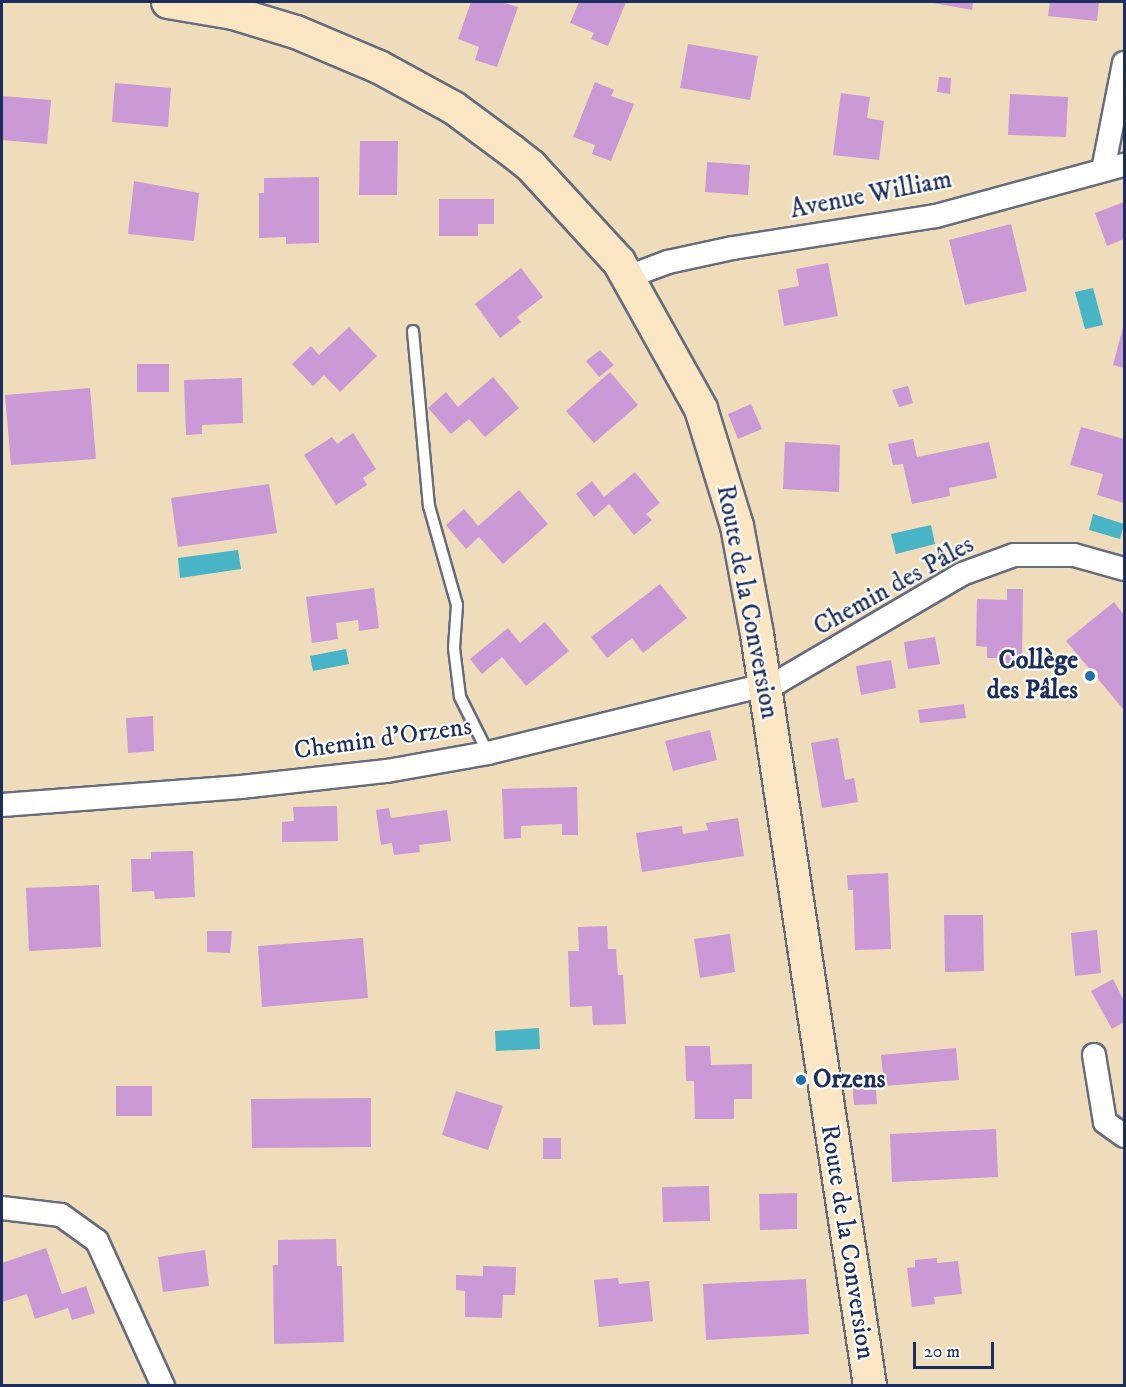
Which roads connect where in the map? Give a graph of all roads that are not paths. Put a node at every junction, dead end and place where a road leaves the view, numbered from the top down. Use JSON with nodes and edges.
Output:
{"nodes":[{"id":1,"x":168,"y":2,"type":"edge"},
{"id":2,"x":1125,"y":63,"type":"edge"},
{"id":3,"x":1114,"y":168,"type":"edge"},
{"id":4,"x":628,"y":277,"type":"junction"},
{"id":5,"x":413,"y":331,"type":"dead end"},
{"id":6,"x":1125,"y":569,"type":"edge"},
{"id":7,"x":765,"y":686,"type":"junction"},
{"id":8,"x":488,"y":753,"type":"junction"},
{"id":9,"x":2,"y":805,"type":"edge"},
{"id":10,"x":1094,"y":1055,"type":"dead end"},
{"id":11,"x":1125,"y":1136,"type":"edge"},
{"id":12,"x":2,"y":1208,"type":"edge"},
{"id":13,"x":163,"y":1386,"type":"edge"},
{"id":14,"x":870,"y":1386,"type":"edge"}],
"edges":[{"from":1,"to":4,"type":"main road","name":"Route de la Conversion"},
{"from":2,"to":3,"type":"street"},
{"from":3,"to":4,"type":"street","name":"Avenue William"},
{"from":4,"to":7,"type":"main road","name":"Route de la Conversion"},
{"from":5,"to":8,"type":"lane"},
{"from":6,"to":7,"type":"street","name":"Chemin des Pâles"},
{"from":7,"to":8,"type":"street","name":"Chemin d'Orzens"},
{"from":7,"to":14,"type":"main road","name":"Route de la Conversion"},
{"from":8,"to":9,"type":"street","name":"Chemin d'Orzens"},
{"from":10,"to":11,"type":"street"},
{"from":12,"to":13,"type":"street"}]}
